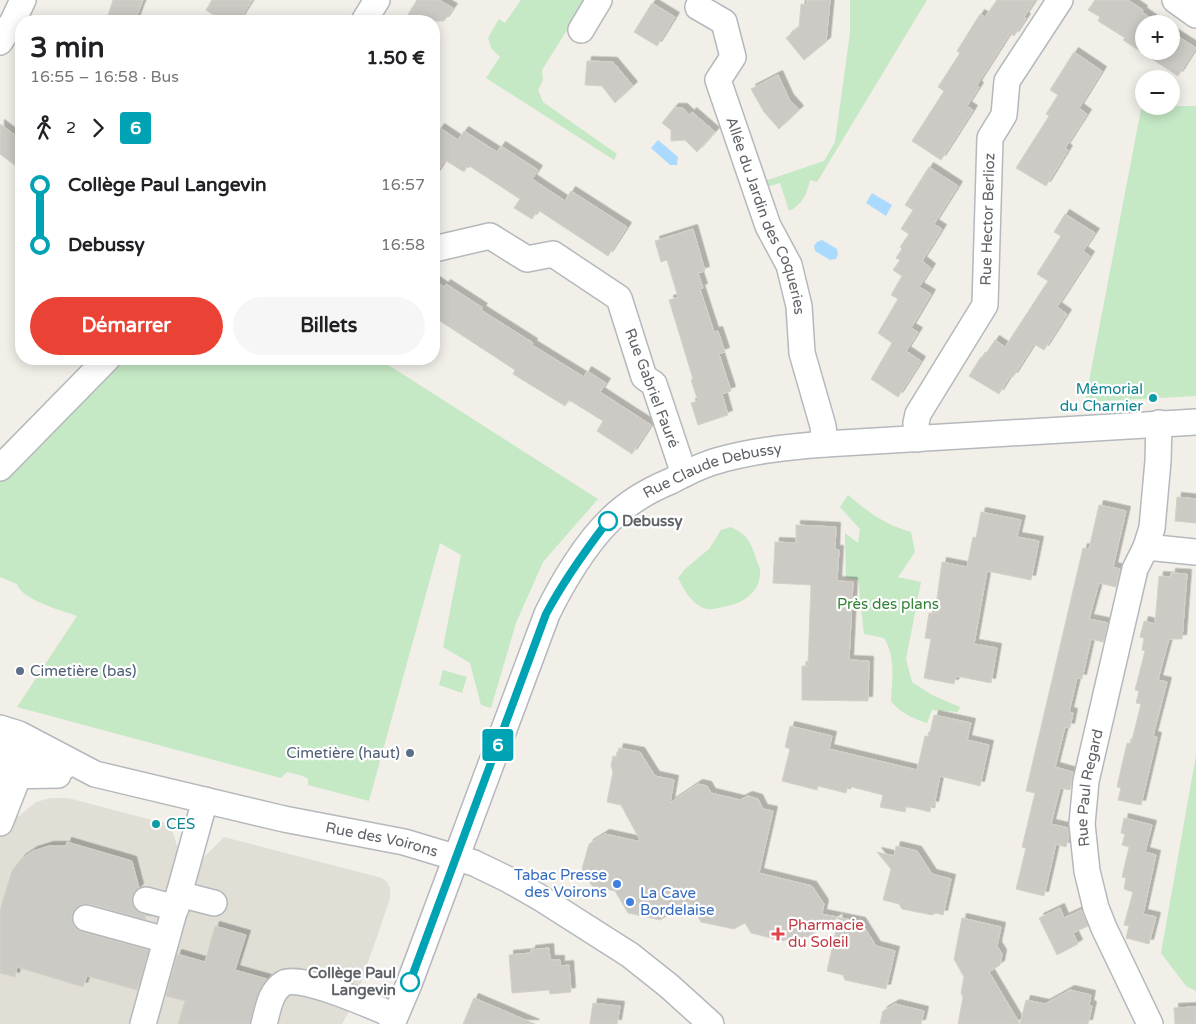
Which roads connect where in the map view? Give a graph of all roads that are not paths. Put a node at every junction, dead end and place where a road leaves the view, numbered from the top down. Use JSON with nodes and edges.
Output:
{"nodes":[{"id":1,"x":23,"y":0,"type":"edge"},
{"id":2,"x":377,"y":0,"type":"edge"},
{"id":3,"x":600,"y":0,"type":"edge"},
{"id":4,"x":1060,"y":0,"type":"edge"},
{"id":5,"x":1175,"y":0,"type":"edge"},
{"id":6,"x":698,"y":7,"type":"dead end"},
{"id":7,"x":16,"y":15,"type":"edge"},
{"id":8,"x":368,"y":15,"type":"edge"},
{"id":9,"x":1196,"y":15,"type":"edge"},
{"id":10,"x":15,"y":17,"type":"edge"},
{"id":11,"x":581,"y":30,"type":"dead end"},
{"id":12,"x":0,"y":42,"type":"edge"},
{"id":13,"x":440,"y":248,"type":"edge"},
{"id":14,"x":101,"y":365,"type":"edge"},
{"id":15,"x":1182,"y":425,"type":"edge"},
{"id":16,"x":917,"y":439,"type":"junction"},
{"id":17,"x":825,"y":444,"type":"junction"},
{"id":18,"x":0,"y":468,"type":"edge"},
{"id":19,"x":684,"y":474,"type":"junction"},
{"id":20,"x":1146,"y":547,"type":"junction"},
{"id":21,"x":1196,"y":552,"type":"edge"},
{"id":22,"x":0,"y":728,"type":"edge"},
{"id":23,"x":0,"y":753,"type":"edge"},
{"id":24,"x":96,"y":774,"type":"junction"},
{"id":25,"x":9,"y":776,"type":"edge"},
{"id":26,"x":205,"y":800,"type":"junction"},
{"id":27,"x":0,"y":823,"type":"edge"},
{"id":28,"x":457,"y":857,"type":"junction"},
{"id":29,"x":146,"y":900,"type":"dead end"},
{"id":30,"x":177,"y":901,"type":"junction"},
{"id":31,"x":214,"y":903,"type":"dead end"},
{"id":32,"x":86,"y":918,"type":"dead end"},
{"id":33,"x":166,"y":940,"type":"junction"},
{"id":34,"x":393,"y":1020,"type":"edge"},
{"id":35,"x":143,"y":1024,"type":"edge"},
{"id":36,"x":264,"y":1024,"type":"edge"},
{"id":37,"x":711,"y":1024,"type":"edge"},
{"id":38,"x":1150,"y":1024,"type":"edge"}],
"edges":[{"from":1,"to":7,"type":"street"},
{"from":2,"to":8,"type":"street"},
{"from":3,"to":11,"type":"street"},
{"from":4,"to":16,"type":"street","name":"Rue Hector Berlioz"},
{"from":5,"to":9,"type":"street"},
{"from":6,"to":17,"type":"street","name":"Allée du Jardin des Coqueries"},
{"from":10,"to":12,"type":"street"},
{"from":13,"to":19,"type":"street","name":"Rue Gabriel Fauré"},
{"from":14,"to":18,"type":"street"},
{"from":15,"to":16,"type":"street","name":"Rue Claude Debussy"},
{"from":15,"to":20,"type":"street","name":"Rue Paul Regard"},
{"from":16,"to":17,"type":"street","name":"Rue Claude Debussy"},
{"from":17,"to":19,"type":"street","name":"Rue Claude Debussy"},
{"from":19,"to":28,"type":"street","name":"Rue Claude Debussy"},
{"from":20,"to":21,"type":"street"},
{"from":20,"to":38,"type":"street","name":"Rue Paul Regard"},
{"from":22,"to":24,"type":"street","name":"Rue des Voirons"},
{"from":23,"to":24,"type":"street"},
{"from":24,"to":25,"type":"street","name":"Rue des Voirons"},
{"from":24,"to":26,"type":"street","name":"Rue des Voirons"},
{"from":25,"to":27,"type":"street"},
{"from":26,"to":28,"type":"street","name":"Rue des Voirons"},
{"from":26,"to":30,"type":"street"},
{"from":28,"to":34,"type":"street","name":"Rue Claude Debussy"},
{"from":28,"to":37,"type":"street","name":"Rue des Voirons"},
{"from":29,"to":30,"type":"street"},
{"from":30,"to":31,"type":"street"},
{"from":30,"to":33,"type":"street"},
{"from":32,"to":33,"type":"street"},
{"from":33,"to":35,"type":"street"},
{"from":34,"to":36,"type":"street"}]}
